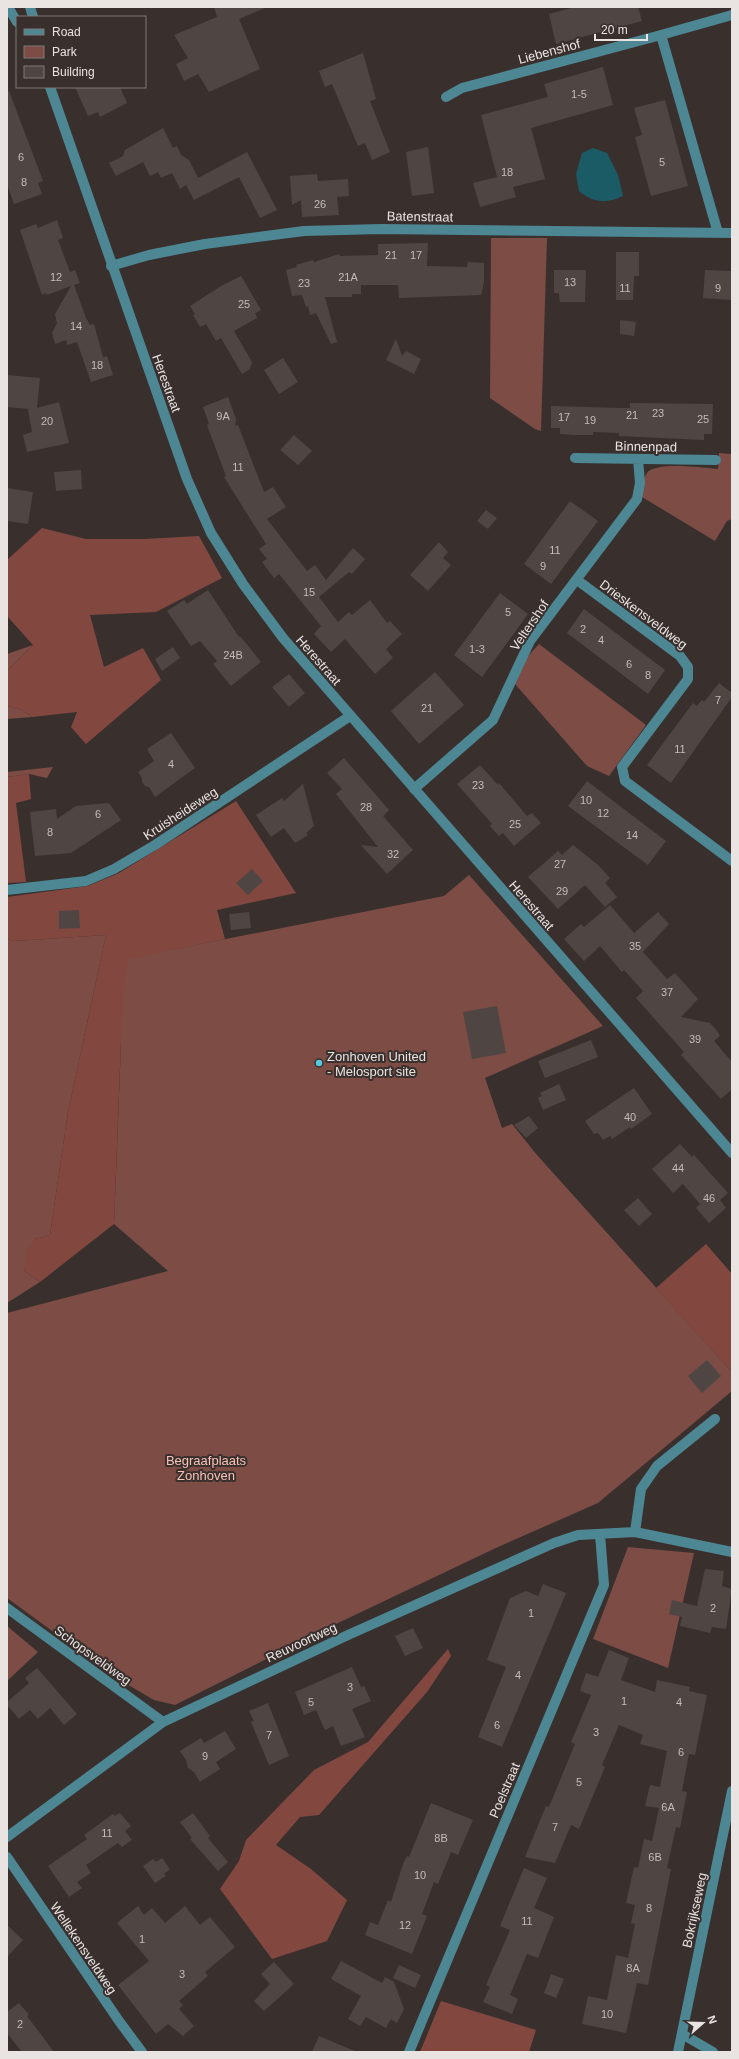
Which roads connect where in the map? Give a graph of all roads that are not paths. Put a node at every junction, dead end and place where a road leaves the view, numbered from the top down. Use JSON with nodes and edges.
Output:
{"nodes":[{"id":1,"x":8,"y":7,"type":"edge"},
{"id":2,"x":732,"y":15,"type":"edge"},
{"id":3,"x":16,"y":20,"type":"edge"},
{"id":4,"x":661,"y":35,"type":"junction"},
{"id":5,"x":50,"y":88,"type":"edge"},
{"id":6,"x":446,"y":97,"type":"dead end"},
{"id":7,"x":718,"y":233,"type":"junction"},
{"id":8,"x":732,"y":234,"type":"edge"},
{"id":9,"x":111,"y":266,"type":"junction"},
{"id":10,"x":575,"y":458,"type":"dead end"},
{"id":11,"x":638,"y":459,"type":"junction"},
{"id":12,"x":716,"y":460,"type":"dead end"},
{"id":13,"x":576,"y":580,"type":"junction"},
{"id":14,"x":350,"y":716,"type":"junction"},
{"id":15,"x":414,"y":789,"type":"junction"},
{"id":16,"x":732,"y":861,"type":"edge"},
{"id":17,"x":7,"y":890,"type":"edge"},
{"id":18,"x":732,"y":1153,"type":"edge"},
{"id":19,"x":715,"y":1419,"type":"dead end"},
{"id":20,"x":635,"y":1532,"type":"junction"},
{"id":21,"x":600,"y":1534,"type":"junction"},
{"id":22,"x":732,"y":1552,"type":"edge"},
{"id":23,"x":7,"y":1608,"type":"edge"},
{"id":24,"x":164,"y":1722,"type":"junction"},
{"id":25,"x":732,"y":1791,"type":"edge"},
{"id":26,"x":7,"y":1837,"type":"edge"},
{"id":27,"x":7,"y":1857,"type":"edge"},
{"id":28,"x":682,"y":2034,"type":"junction"},
{"id":29,"x":142,"y":2052,"type":"edge"},
{"id":30,"x":409,"y":2052,"type":"edge"},
{"id":31,"x":678,"y":2052,"type":"edge"},
{"id":32,"x":713,"y":2052,"type":"edge"}],
"edges":[{"from":1,"to":3,"type":"street"},
{"from":2,"to":4,"type":"street","name":"Liebenshof"},
{"from":4,"to":6,"type":"street","name":"Liebenshof"},
{"from":4,"to":7,"type":"street"},
{"from":5,"to":9,"type":"street","name":"Herestraat"},
{"from":7,"to":8,"type":"street","name":"Batenstraat"},
{"from":7,"to":9,"type":"street","name":"Batenstraat"},
{"from":9,"to":14,"type":"street","name":"Herestraat"},
{"from":10,"to":11,"type":"street","name":"Binnenpad"},
{"from":11,"to":12,"type":"street","name":"Binnenpad"},
{"from":11,"to":13,"type":"street","name":"Veltershof"},
{"from":13,"to":15,"type":"street","name":"Veltershof"},
{"from":13,"to":16,"type":"street","name":"Drieskensveldweg"},
{"from":14,"to":15,"type":"street","name":"Herestraat"},
{"from":14,"to":17,"type":"street","name":"Kruisheideweg"},
{"from":15,"to":18,"type":"street","name":"Herestraat"},
{"from":19,"to":20,"type":"street"},
{"from":20,"to":21,"type":"street","name":"Reuvoortweg"},
{"from":20,"to":22,"type":"street","name":"Reuvoortweg"},
{"from":21,"to":24,"type":"street","name":"Reuvoortweg"},
{"from":21,"to":30,"type":"street","name":"Poelstraat"},
{"from":23,"to":24,"type":"street","name":"Schopsveldweg"},
{"from":24,"to":26,"type":"street","name":"Reuvoortweg"},
{"from":25,"to":28,"type":"street","name":"Bokrijkseweg"},
{"from":27,"to":29,"type":"street","name":"Wellekensveldweg"},
{"from":28,"to":31,"type":"street","name":"Bokrijkseweg"},
{"from":28,"to":32,"type":"street"}]}
